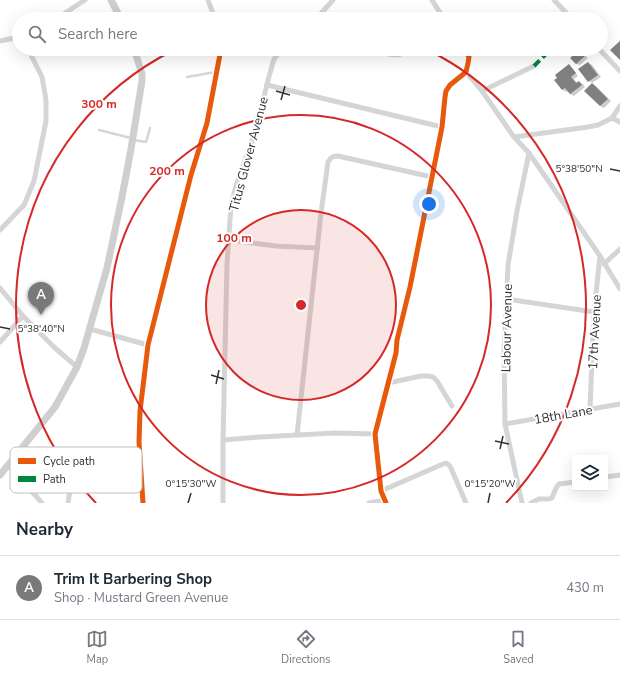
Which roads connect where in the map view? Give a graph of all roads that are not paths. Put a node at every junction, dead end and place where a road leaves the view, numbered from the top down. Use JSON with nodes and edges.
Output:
{"nodes":[{"id":1,"x":85,"y":0,"type":"edge"},
{"id":2,"x":111,"y":0,"type":"edge"},
{"id":3,"x":208,"y":0,"type":"edge"},
{"id":4,"x":333,"y":0,"type":"edge"},
{"id":5,"x":432,"y":0,"type":"edge"},
{"id":6,"x":554,"y":0,"type":"edge"},
{"id":7,"x":67,"y":12,"type":"edge"},
{"id":8,"x":118,"y":12,"type":"edge"},
{"id":9,"x":212,"y":12,"type":"edge"},
{"id":10,"x":322,"y":12,"type":"edge"},
{"id":11,"x":439,"y":12,"type":"edge"},
{"id":12,"x":565,"y":12,"type":"edge"},
{"id":13,"x":12,"y":38,"type":"edge"},
{"id":14,"x":0,"y":41,"type":"edge"},
{"id":15,"x":32,"y":56,"type":"edge"},
{"id":16,"x":136,"y":56,"type":"edge"},
{"id":17,"x":220,"y":56,"type":"edge"},
{"id":18,"x":276,"y":56,"type":"edge"},
{"id":19,"x":468,"y":56,"type":"edge"},
{"id":20,"x":605,"y":56,"type":"edge"},
{"id":21,"x":534,"y":66,"type":"dead end"},
{"id":22,"x":217,"y":72,"type":"junction"},
{"id":23,"x":466,"y":72,"type":"junction"},
{"id":24,"x":620,"y":72,"type":"edge"},
{"id":25,"x":187,"y":77,"type":"dead end"},
{"id":26,"x":267,"y":85,"type":"junction"},
{"id":27,"x":482,"y":91,"type":"junction"},
{"id":28,"x":620,"y":106,"type":"edge"},
{"id":29,"x":612,"y":118,"type":"junction"},
{"id":30,"x":620,"y":122,"type":"edge"},
{"id":31,"x":442,"y":127,"type":"junction"},
{"id":32,"x":150,"y":128,"type":"dead end"},
{"id":33,"x":98,"y":130,"type":"dead end"},
{"id":34,"x":514,"y":137,"type":"junction"},
{"id":35,"x":133,"y":139,"type":"junction"},
{"id":36,"x":529,"y":153,"type":"junction"},
{"id":37,"x":432,"y":177,"type":"junction"},
{"id":38,"x":0,"y":230,"type":"edge"},
{"id":39,"x":229,"y":240,"type":"junction"},
{"id":40,"x":318,"y":248,"type":"junction"},
{"id":41,"x":620,"y":248,"type":"edge"},
{"id":42,"x":600,"y":256,"type":"junction"},
{"id":43,"x":604,"y":264,"type":"junction"},
{"id":44,"x":0,"y":288,"type":"edge"},
{"id":45,"x":620,"y":289,"type":"edge"},
{"id":46,"x":506,"y":299,"type":"junction"},
{"id":47,"x":594,"y":312,"type":"junction"},
{"id":48,"x":23,"y":316,"type":"junction"},
{"id":49,"x":90,"y":329,"type":"junction"},
{"id":50,"x":0,"y":342,"type":"edge"},
{"id":51,"x":148,"y":345,"type":"junction"},
{"id":52,"x":77,"y":367,"type":"junction"},
{"id":53,"x":388,"y":383,"type":"junction"},
{"id":54,"x":620,"y":404,"type":"edge"},
{"id":55,"x":452,"y":406,"type":"dead end"},
{"id":56,"x":590,"y":409,"type":"junction"},
{"id":57,"x":505,"y":424,"type":"junction"},
{"id":58,"x":375,"y":434,"type":"junction"},
{"id":59,"x":297,"y":435,"type":"junction"},
{"id":60,"x":223,"y":440,"type":"junction"},
{"id":61,"x":23,"y":447,"type":"edge"},
{"id":62,"x":139,"y":447,"type":"edge"},
{"id":63,"x":10,"y":463,"type":"edge"},
{"id":64,"x":8,"y":465,"type":"joint"},
{"id":65,"x":0,"y":475,"type":"edge"},
{"id":66,"x":620,"y":475,"type":"edge"},
{"id":67,"x":608,"y":477,"type":"edge"},
{"id":68,"x":572,"y":482,"type":"edge"},
{"id":69,"x":142,"y":488,"type":"edge"},
{"id":70,"x":381,"y":491,"type":"junction"},
{"id":71,"x":33,"y":493,"type":"edge"},
{"id":72,"x":70,"y":493,"type":"edge"},
{"id":73,"x":385,"y":502,"type":"edge"},
{"id":74,"x":42,"y":503,"type":"edge"},
{"id":75,"x":68,"y":503,"type":"edge"},
{"id":76,"x":143,"y":503,"type":"edge"},
{"id":77,"x":223,"y":503,"type":"edge"},
{"id":78,"x":369,"y":503,"type":"edge"},
{"id":79,"x":466,"y":503,"type":"edge"},
{"id":80,"x":522,"y":503,"type":"edge"},
{"id":81,"x":531,"y":503,"type":"edge"}],
"edges":[{"from":1,"to":7,"type":"street"},
{"from":2,"to":8,"type":"street"},
{"from":3,"to":9,"type":"street"},
{"from":4,"to":10,"type":"street"},
{"from":5,"to":11,"type":"street"},
{"from":6,"to":12,"type":"street"},
{"from":13,"to":14,"type":"street"},
{"from":15,"to":38,"type":"street"},
{"from":16,"to":35,"type":"street"},
{"from":17,"to":22,"type":"street"},
{"from":18,"to":26,"type":"street","name":"Titus Glover Avenue"},
{"from":19,"to":23,"type":"street"},
{"from":20,"to":24,"type":"street"},
{"from":21,"to":27,"type":"street"},
{"from":22,"to":25,"type":"lane"},
{"from":22,"to":51,"type":"street"},
{"from":23,"to":27,"type":"street"},
{"from":23,"to":31,"type":"street"},
{"from":26,"to":31,"type":"street"},
{"from":26,"to":39,"type":"street","name":"Titus Glover Avenue"},
{"from":27,"to":34,"type":"street"},
{"from":28,"to":29,"type":"street"},
{"from":29,"to":30,"type":"street"},
{"from":29,"to":34,"type":"street"},
{"from":31,"to":37,"type":"street"},
{"from":32,"to":35,"type":"lane"},
{"from":33,"to":35,"type":"lane"},
{"from":34,"to":36,"type":"street"},
{"from":35,"to":49,"type":"street"},
{"from":36,"to":42,"type":"street"},
{"from":36,"to":46,"type":"street","name":"Labour Avenue"},
{"from":37,"to":40,"type":"street"},
{"from":37,"to":53,"type":"street"},
{"from":39,"to":40,"type":"street"},
{"from":39,"to":60,"type":"street","name":"Titus Glover Avenue"},
{"from":40,"to":59,"type":"street"},
{"from":41,"to":43,"type":"street"},
{"from":42,"to":43,"type":"street"},
{"from":42,"to":47,"type":"street","name":"17th Avenue"},
{"from":43,"to":45,"type":"street"},
{"from":44,"to":48,"type":"street"},
{"from":46,"to":47,"type":"street"},
{"from":46,"to":57,"type":"street","name":"Labour Avenue"},
{"from":47,"to":56,"type":"street","name":"17th Avenue"},
{"from":48,"to":50,"type":"street"},
{"from":48,"to":52,"type":"street"},
{"from":49,"to":51,"type":"street"},
{"from":49,"to":52,"type":"street"},
{"from":51,"to":62,"type":"street"},
{"from":52,"to":61,"type":"street"},
{"from":53,"to":55,"type":"street"},
{"from":53,"to":58,"type":"street"},
{"from":54,"to":56,"type":"street","name":"18th Lane"},
{"from":56,"to":57,"type":"street","name":"18th Lane"},
{"from":57,"to":80,"type":"street","name":"Labour Avenue"},
{"from":58,"to":59,"type":"street"},
{"from":58,"to":70,"type":"street"},
{"from":59,"to":60,"type":"street"},
{"from":60,"to":77,"type":"street","name":"Titus Glover Avenue"},
{"from":63,"to":64,"type":"street"},
{"from":64,"to":65,"type":"street"},
{"from":66,"to":67,"type":"street"},
{"from":68,"to":81,"type":"street"},
{"from":69,"to":76,"type":"street"},
{"from":70,"to":73,"type":"street"},
{"from":70,"to":79,"type":"street"},
{"from":71,"to":74,"type":"street"},
{"from":72,"to":75,"type":"street"},
{"from":73,"to":78,"type":"street"}]}
